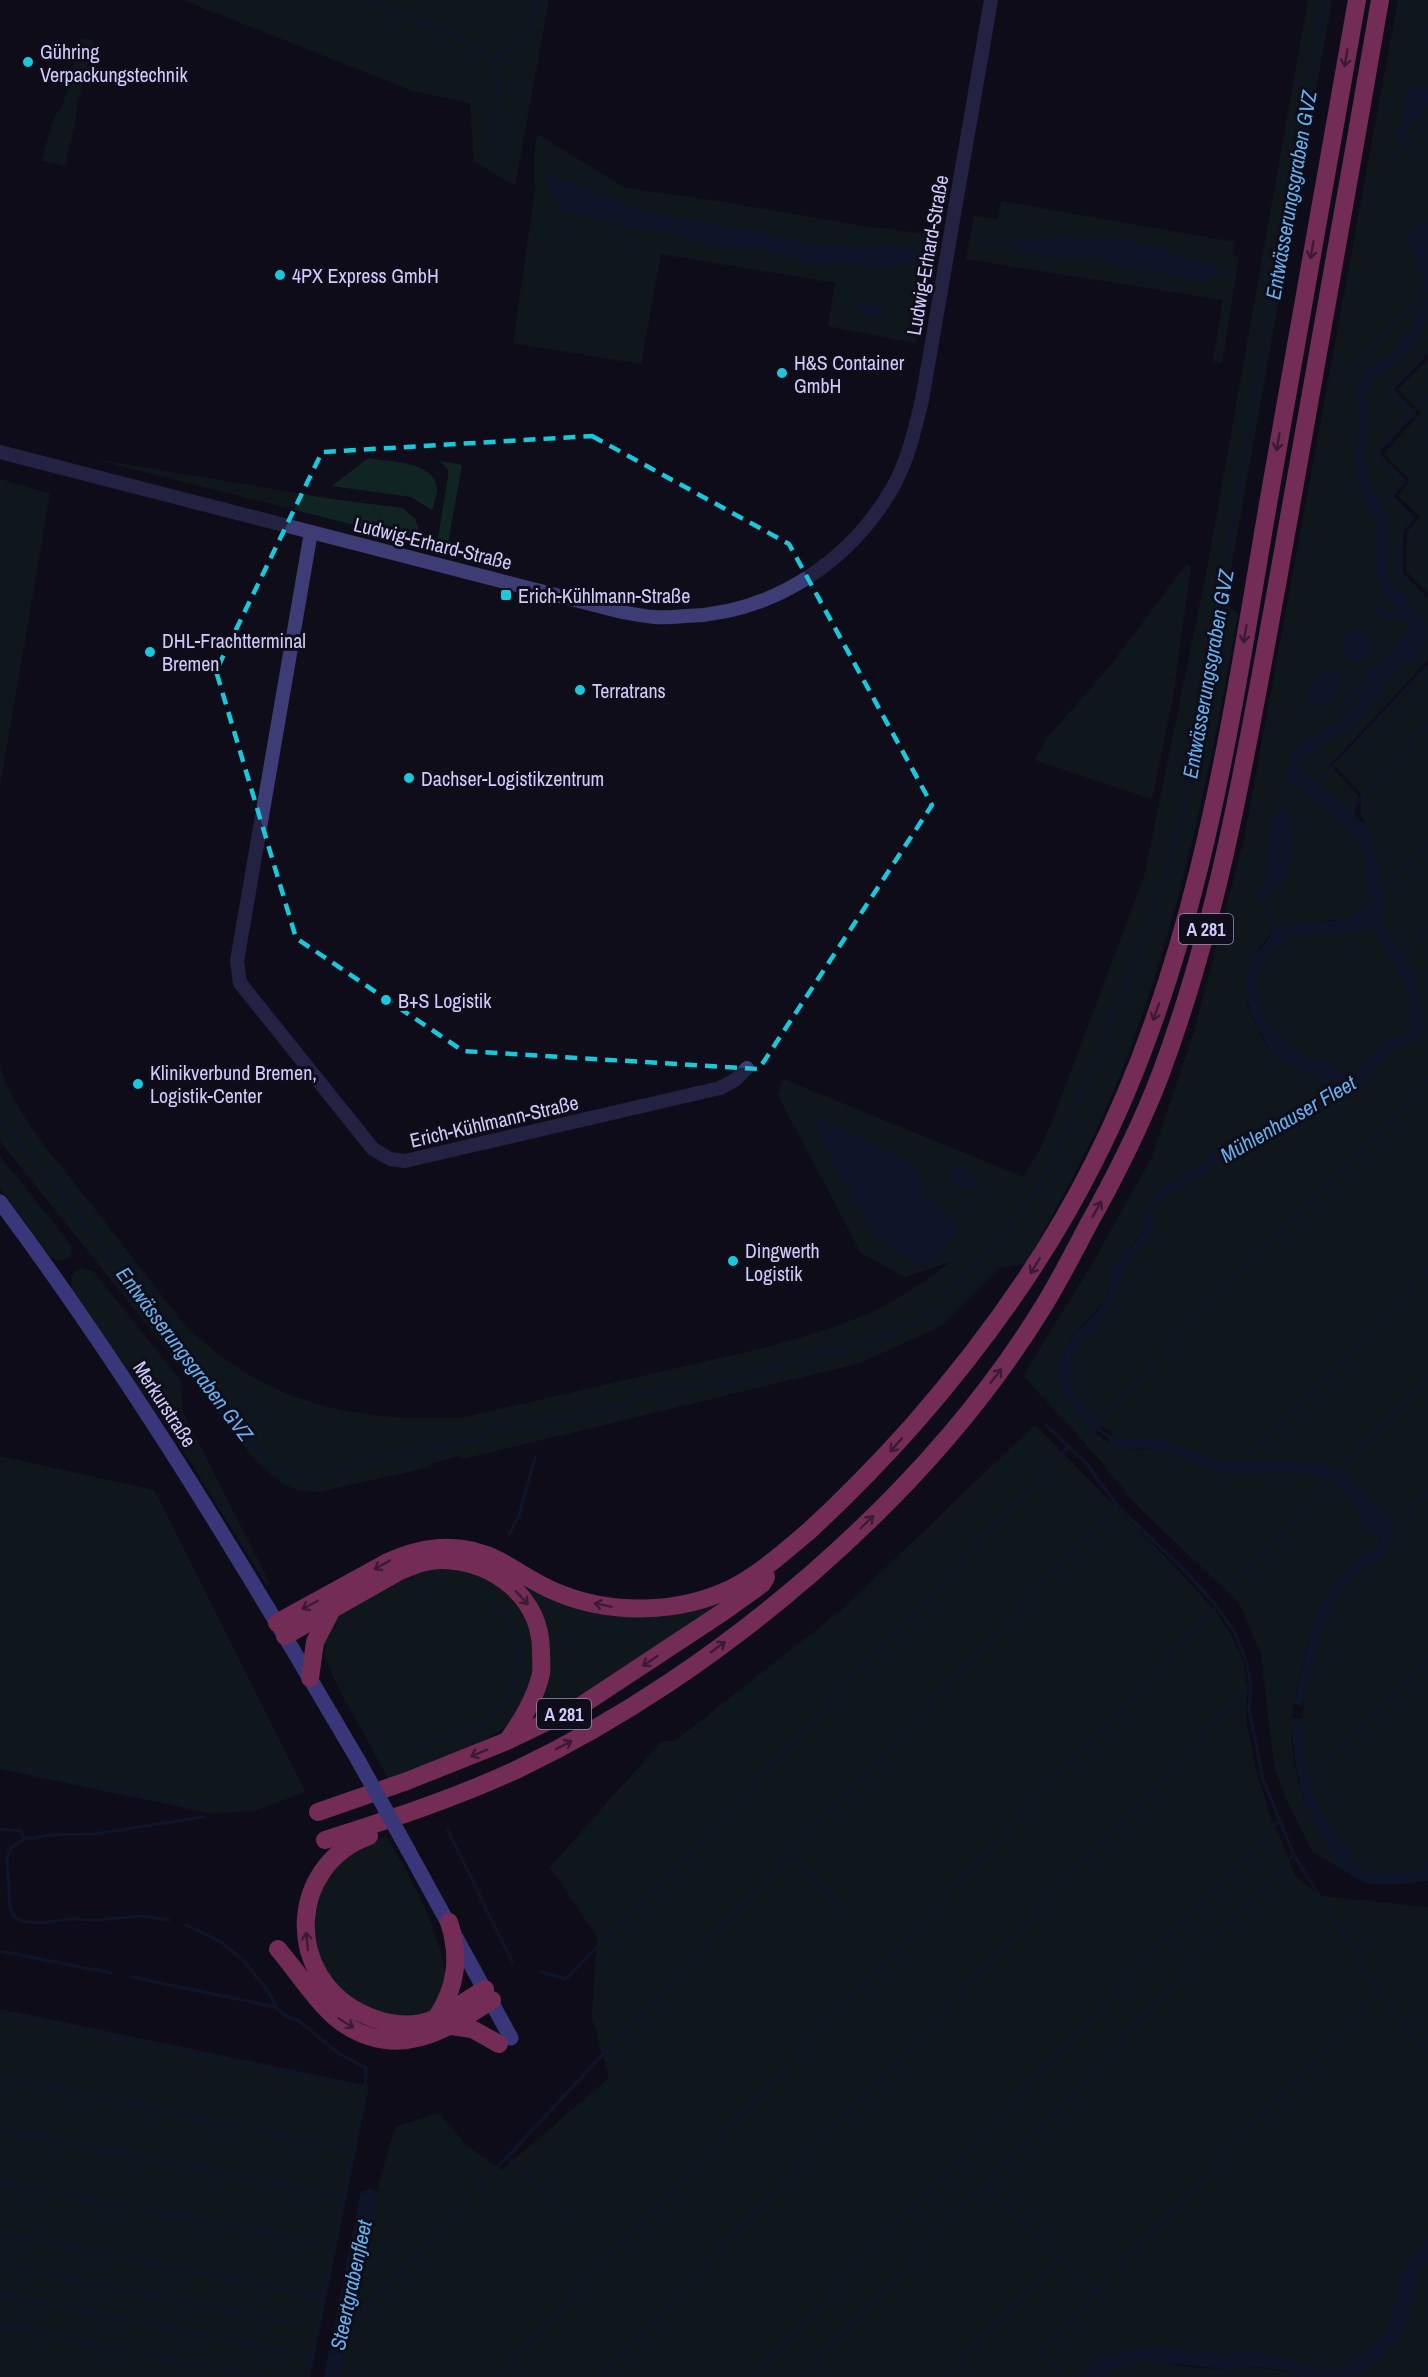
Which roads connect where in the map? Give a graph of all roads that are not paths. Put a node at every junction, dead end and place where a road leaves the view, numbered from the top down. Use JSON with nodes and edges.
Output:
{"nodes":[{"id":1,"x":992,"y":0,"type":"edge"},
{"id":2,"x":1357,"y":0,"type":"edge"},
{"id":3,"x":1380,"y":0,"type":"edge"},
{"id":4,"x":0,"y":452,"type":"edge"},
{"id":5,"x":312,"y":532,"type":"junction"},
{"id":6,"x":747,"y":1068,"type":"dead end"},
{"id":7,"x":0,"y":1202,"type":"edge"},
{"id":8,"x":776,"y":1560,"type":"junction"},
{"id":9,"x":331,"y":1611,"type":"junction"},
{"id":10,"x":281,"y":1630,"type":"junction"},
{"id":11,"x":310,"y":1678,"type":"junction"},
{"id":12,"x":507,"y":1742,"type":"junction"},
{"id":13,"x":434,"y":1804,"type":"junction"},
{"id":14,"x":318,"y":1812,"type":"dead end"},
{"id":15,"x":325,"y":1840,"type":"dead end"},
{"id":16,"x":449,"y":1922,"type":"junction"},
{"id":17,"x":278,"y":1949,"type":"dead end"},
{"id":18,"x":489,"y":1994,"type":"junction"},
{"id":19,"x":444,"y":2021,"type":"junction"},
{"id":20,"x":505,"y":2041,"type":"joint"}],
"edges":[{"from":1,"to":5,"type":"street","name":"Ludwig-Erhard-Straße"},
{"from":2,"to":8,"type":"highway","number":"A 281","one_way":true},
{"from":13,"to":3,"type":"highway","number":"A 281","one_way":true},
{"from":4,"to":5,"type":"street","name":"Ludwig-Erhard-Straße"},
{"from":5,"to":6,"type":"street","name":"Erich-Kühlmann-Straße"},
{"from":7,"to":10,"type":"street","name":"Merkurstraße"},
{"from":8,"to":10,"type":"highway","one_way":true},
{"from":8,"to":12,"type":"highway","number":"A 281","one_way":true},
{"from":9,"to":10,"type":"highway"},
{"from":9,"to":11,"type":"highway"},
{"from":9,"to":12,"type":"highway","one_way":true},
{"from":10,"to":11,"type":"street","name":"Merkurstraße"},
{"from":11,"to":16,"type":"street","name":"Merkurstraße","bridge":true},
{"from":12,"to":14,"type":"highway","number":"A 281","one_way":true},
{"from":13,"to":15,"type":"highway","number":"A 281"},
{"from":19,"to":13,"type":"highway","one_way":true},
{"from":16,"to":18,"type":"street","name":"Merkurstraße"},
{"from":16,"to":19,"type":"highway"},
{"from":17,"to":19,"type":"highway","one_way":true},
{"from":18,"to":19,"type":"highway"},
{"from":18,"to":20,"type":"street","name":"Merkurstraße"},
{"from":19,"to":20,"type":"highway"}]}
